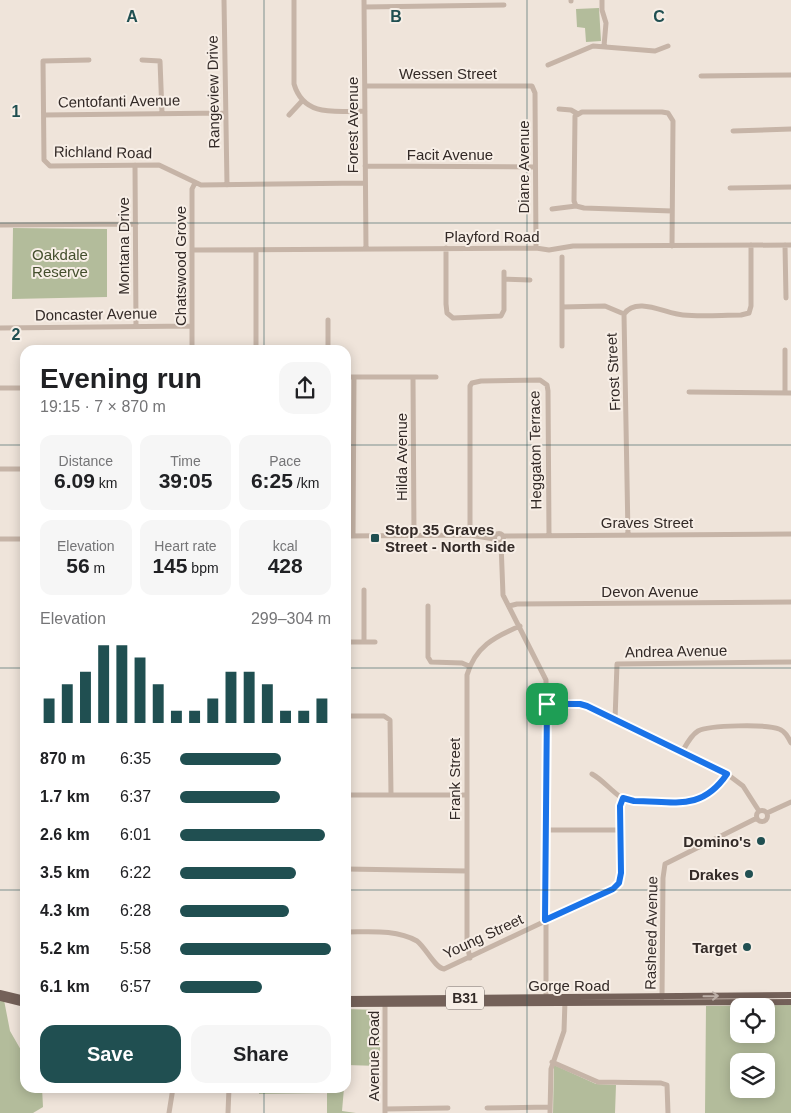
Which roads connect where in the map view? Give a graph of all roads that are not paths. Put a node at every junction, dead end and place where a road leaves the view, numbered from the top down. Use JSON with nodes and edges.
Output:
{"nodes":[{"id":1,"x":224,"y":0,"type":"edge"},
{"id":2,"x":294,"y":0,"type":"edge"},
{"id":3,"x":364,"y":0,"type":"edge"},
{"id":4,"x":602,"y":0,"type":"edge"},
{"id":5,"x":504,"y":5,"type":"dead end"},
{"id":6,"x":364,"y":7,"type":"junction"},
{"id":7,"x":604,"y":46,"type":"junction"},
{"id":8,"x":668,"y":46,"type":"dead end"},
{"id":9,"x":89,"y":60,"type":"dead end"},
{"id":10,"x":142,"y":60,"type":"dead end"},
{"id":11,"x":548,"y":66,"type":"dead end"},
{"id":12,"x":791,"y":75,"type":"edge"},
{"id":13,"x":701,"y":76,"type":"dead end"},
{"id":14,"x":365,"y":86,"type":"junction"},
{"id":15,"x":532,"y":86,"type":"joint"},
{"id":16,"x":302,"y":102,"type":"junction"},
{"id":17,"x":559,"y":109,"type":"dead end"},
{"id":18,"x":365,"y":111,"type":"junction"},
{"id":19,"x":162,"y":113,"type":"junction"},
{"id":20,"x":225,"y":113,"type":"junction"},
{"id":21,"x":44,"y":114,"type":"junction"},
{"id":22,"x":578,"y":114,"type":"junction"},
{"id":23,"x":289,"y":116,"type":"dead end"},
{"id":24,"x":791,"y":129,"type":"edge"},
{"id":25,"x":733,"y":131,"type":"dead end"},
{"id":26,"x":135,"y":165,"type":"junction"},
{"id":27,"x":365,"y":166,"type":"junction"},
{"id":28,"x":535,"y":166,"type":"junction"},
{"id":29,"x":195,"y":183,"type":"junction"},
{"id":30,"x":227,"y":184,"type":"junction"},
{"id":31,"x":365,"y":184,"type":"junction"},
{"id":32,"x":791,"y":187,"type":"edge"},
{"id":33,"x":730,"y":188,"type":"dead end"},
{"id":34,"x":576,"y":206,"type":"junction"},
{"id":35,"x":552,"y":209,"type":"dead end"},
{"id":36,"x":672,"y":211,"type":"junction"},
{"id":37,"x":136,"y":224,"type":"junction"},
{"id":38,"x":0,"y":225,"type":"edge"},
{"id":39,"x":751,"y":245,"type":"junction"},
{"id":40,"x":788,"y":245,"type":"edge"},
{"id":41,"x":672,"y":246,"type":"junction"},
{"id":42,"x":446,"y":248,"type":"junction"},
{"id":43,"x":536,"y":248,"type":"junction"},
{"id":44,"x":366,"y":249,"type":"junction"},
{"id":45,"x":192,"y":250,"type":"junction"},
{"id":46,"x":256,"y":250,"type":"junction"},
{"id":47,"x":562,"y":257,"type":"dead end"},
{"id":48,"x":504,"y":272,"type":"dead end"},
{"id":49,"x":504,"y":279,"type":"junction"},
{"id":50,"x":530,"y":280,"type":"dead end"},
{"id":51,"x":786,"y":298,"type":"dead end"},
{"id":52,"x":562,"y":307,"type":"junction"},
{"id":53,"x":624,"y":314,"type":"junction"},
{"id":54,"x":328,"y":320,"type":"dead end"},
{"id":55,"x":136,"y":326,"type":"junction"},
{"id":56,"x":192,"y":326,"type":"junction"},
{"id":57,"x":0,"y":328,"type":"edge"},
{"id":58,"x":192,"y":345,"type":"edge"},
{"id":59,"x":256,"y":345,"type":"edge"},
{"id":60,"x":328,"y":345,"type":"edge"},
{"id":61,"x":562,"y":346,"type":"dead end"},
{"id":62,"x":785,"y":350,"type":"dead end"},
{"id":63,"x":354,"y":377,"type":"joint"},
{"id":64,"x":436,"y":377,"type":"dead end"},
{"id":65,"x":413,"y":378,"type":"junction"},
{"id":66,"x":0,"y":388,"type":"edge"},
{"id":67,"x":20,"y":388,"type":"edge"},
{"id":68,"x":689,"y":392,"type":"dead end"},
{"id":69,"x":788,"y":392,"type":"edge"},
{"id":70,"x":0,"y":469,"type":"edge"},
{"id":71,"x":20,"y":469,"type":"edge"},
{"id":72,"x":791,"y":534,"type":"edge"},
{"id":73,"x":549,"y":535,"type":"junction"},
{"id":74,"x":628,"y":535,"type":"junction"},
{"id":75,"x":353,"y":536,"type":"joint"},
{"id":76,"x":414,"y":536,"type":"junction"},
{"id":77,"x":470,"y":536,"type":"junction"},
{"id":78,"x":504,"y":536,"type":"junction"},
{"id":79,"x":0,"y":539,"type":"edge"},
{"id":80,"x":20,"y":539,"type":"edge"},
{"id":81,"x":494,"y":539,"type":"junction"},
{"id":82,"x":501,"y":542,"type":"junction"},
{"id":83,"x":364,"y":590,"type":"dead end"},
{"id":84,"x":791,"y":602,"type":"edge"},
{"id":85,"x":428,"y":606,"type":"dead end"},
{"id":86,"x":509,"y":606,"type":"junction"},
{"id":87,"x":520,"y":626,"type":"junction"},
{"id":88,"x":351,"y":642,"type":"edge"},
{"id":89,"x":364,"y":642,"type":"junction"},
{"id":90,"x":375,"y":642,"type":"dead end"},
{"id":91,"x":791,"y":662,"type":"edge"},
{"id":92,"x":470,"y":666,"type":"junction"},
{"id":93,"x":547,"y":704,"type":"junction"},
{"id":94,"x":351,"y":716,"type":"edge"},
{"id":95,"x":615,"y":720,"type":"junction"},
{"id":96,"x":791,"y":743,"type":"edge"},
{"id":97,"x":682,"y":752,"type":"junction"},
{"id":98,"x":592,"y":774,"type":"dead end"},
{"id":99,"x":727,"y":774,"type":"junction"},
{"id":100,"x":351,"y":794,"type":"edge"},
{"id":101,"x":391,"y":794,"type":"junction"},
{"id":102,"x":467,"y":794,"type":"junction"},
{"id":103,"x":623,"y":798,"type":"junction"},
{"id":104,"x":791,"y":802,"type":"edge"},
{"id":105,"x":759,"y":811,"type":"junction"},
{"id":106,"x":767,"y":813,"type":"junction"},
{"id":107,"x":757,"y":818,"type":"junction"},
{"id":108,"x":547,"y":830,"type":"junction"},
{"id":109,"x":621,"y":830,"type":"junction"},
{"id":110,"x":351,"y":869,"type":"edge"},
{"id":111,"x":467,"y":871,"type":"junction"},
{"id":112,"x":545,"y":920,"type":"junction"},
{"id":113,"x":351,"y":932,"type":"edge"},
{"id":114,"x":470,"y":958,"type":"junction"},
{"id":115,"x":0,"y":993,"type":"edge"},
{"id":116,"x":775,"y":995,"type":"junction"},
{"id":117,"x":791,"y":995,"type":"edge"},
{"id":118,"x":0,"y":998,"type":"edge"},
{"id":119,"x":20,"y":998,"type":"edge"},
{"id":120,"x":772,"y":998,"type":"edge"},
{"id":121,"x":351,"y":999,"type":"edge"},
{"id":122,"x":545,"y":1000,"type":"junction"},
{"id":123,"x":565,"y":1000,"type":"junction"},
{"id":124,"x":662,"y":1000,"type":"junction"},
{"id":125,"x":730,"y":1001,"type":"edge"},
{"id":126,"x":385,"y":1002,"type":"junction"},
{"id":127,"x":775,"y":1002,"type":"edge"},
{"id":128,"x":791,"y":1002,"type":"edge"},
{"id":129,"x":20,"y":1003,"type":"edge"},
{"id":130,"x":351,"y":1004,"type":"edge"},
{"id":131,"x":552,"y":1062,"type":"junction"},
{"id":132,"x":172,"y":1093,"type":"edge"},
{"id":133,"x":229,"y":1093,"type":"edge"},
{"id":134,"x":448,"y":1108,"type":"dead end"},
{"id":135,"x":487,"y":1108,"type":"dead end"},
{"id":136,"x":550,"y":1110,"type":"edge"},
{"id":137,"x":385,"y":1111,"type":"edge"},
{"id":138,"x":169,"y":1113,"type":"edge"},
{"id":139,"x":228,"y":1113,"type":"edge"},
{"id":140,"x":668,"y":1113,"type":"edge"}],
"edges":[{"from":1,"to":20,"type":"street","name":"Rangeview Drive"},
{"from":2,"to":16,"type":"street"},
{"from":3,"to":6,"type":"street","name":"Forest Avenue"},
{"from":4,"to":7,"type":"street"},
{"from":5,"to":6,"type":"street"},
{"from":6,"to":14,"type":"street","name":"Forest Avenue"},
{"from":7,"to":8,"type":"street"},
{"from":7,"to":11,"type":"street"},
{"from":9,"to":21,"type":"street","name":"Richland Road"},
{"from":10,"to":19,"type":"street"},
{"from":12,"to":13,"type":"street"},
{"from":14,"to":15,"type":"street","name":"Wessen Street"},
{"from":14,"to":18,"type":"street","name":"Forest Avenue"},
{"from":15,"to":28,"type":"street","name":"Diane Avenue"},
{"from":16,"to":18,"type":"street"},
{"from":16,"to":23,"type":"street"},
{"from":17,"to":22,"type":"street"},
{"from":18,"to":27,"type":"street","name":"Forest Avenue"},
{"from":19,"to":20,"type":"street","name":"Centofanti Avenue"},
{"from":19,"to":21,"type":"street","name":"Centofanti Avenue"},
{"from":20,"to":30,"type":"street","name":"Rangeview Drive"},
{"from":21,"to":26,"type":"street","name":"Richland Road"},
{"from":22,"to":34,"type":"street"},
{"from":22,"to":36,"type":"street"},
{"from":24,"to":25,"type":"street"},
{"from":26,"to":29,"type":"street","name":"Richland Road"},
{"from":26,"to":37,"type":"street","name":"Montana Drive"},
{"from":27,"to":28,"type":"street","name":"Facit Avenue"},
{"from":27,"to":31,"type":"street","name":"Forest Avenue"},
{"from":28,"to":43,"type":"street","name":"Diane Avenue"},
{"from":29,"to":30,"type":"street","name":"Richland Road"},
{"from":29,"to":45,"type":"street","name":"Chatswood Grove"},
{"from":30,"to":31,"type":"street","name":"Richland Road"},
{"from":31,"to":44,"type":"street","name":"Forest Avenue"},
{"from":32,"to":33,"type":"street"},
{"from":34,"to":35,"type":"street"},
{"from":34,"to":36,"type":"street"},
{"from":36,"to":41,"type":"street"},
{"from":37,"to":38,"type":"street"},
{"from":37,"to":55,"type":"street","name":"Montana Drive"},
{"from":39,"to":40,"type":"street","name":"Playford Road"},
{"from":39,"to":41,"type":"street","name":"Playford Road"},
{"from":39,"to":53,"type":"street","name":"Frost Street"},
{"from":40,"to":51,"type":"street"},
{"from":41,"to":43,"type":"street","name":"Playford Road"},
{"from":42,"to":43,"type":"street","name":"Playford Road"},
{"from":42,"to":44,"type":"street","name":"Playford Road"},
{"from":42,"to":49,"type":"street"},
{"from":44,"to":46,"type":"street","name":"Playford Road"},
{"from":45,"to":46,"type":"street","name":"Playford Road"},
{"from":45,"to":56,"type":"street","name":"Chatswood Grove"},
{"from":46,"to":59,"type":"street"},
{"from":47,"to":52,"type":"street"},
{"from":48,"to":49,"type":"street"},
{"from":49,"to":50,"type":"street"},
{"from":52,"to":53,"type":"street"},
{"from":52,"to":61,"type":"street"},
{"from":53,"to":74,"type":"street","name":"Frost Street"},
{"from":54,"to":60,"type":"street"},
{"from":55,"to":56,"type":"street","name":"Doncaster Avenue"},
{"from":55,"to":57,"type":"street","name":"Doncaster Avenue"},
{"from":56,"to":58,"type":"street","name":"Chatswood Grove"},
{"from":62,"to":69,"type":"street"},
{"from":63,"to":65,"type":"street"},
{"from":63,"to":75,"type":"street"},
{"from":64,"to":65,"type":"street"},
{"from":65,"to":76,"type":"street","name":"Hilda Avenue"},
{"from":66,"to":67,"type":"street"},
{"from":68,"to":69,"type":"street"},
{"from":70,"to":71,"type":"street"},
{"from":72,"to":74,"type":"street","name":"Graves Street"},
{"from":73,"to":74,"type":"street","name":"Graves Street"},
{"from":73,"to":77,"type":"street","name":"Heggaton Terrace"},
{"from":73,"to":78,"type":"street","name":"Graves Street"},
{"from":75,"to":76,"type":"street"},
{"from":76,"to":77,"type":"street"},
{"from":77,"to":81,"type":"street"},
{"from":78,"to":81,"type":"street","name":"Graves Street"},
{"from":78,"to":82,"type":"street"},
{"from":79,"to":80,"type":"street"},
{"from":81,"to":82,"type":"street"},
{"from":82,"to":86,"type":"street"},
{"from":83,"to":89,"type":"street"},
{"from":84,"to":86,"type":"street","name":"Devon Avenue"},
{"from":85,"to":92,"type":"street"},
{"from":86,"to":87,"type":"street"},
{"from":87,"to":92,"type":"street","name":"Frank Street"},
{"from":87,"to":93,"type":"street"},
{"from":88,"to":89,"type":"street"},
{"from":89,"to":90,"type":"street"},
{"from":91,"to":95,"type":"street","name":"Andrea Avenue"},
{"from":92,"to":102,"type":"street","name":"Frank Street"},
{"from":93,"to":95,"type":"street"},
{"from":93,"to":108,"type":"street"},
{"from":94,"to":101,"type":"street"},
{"from":95,"to":97,"type":"street"},
{"from":96,"to":97,"type":"street"},
{"from":97,"to":99,"type":"street"},
{"from":98,"to":103,"type":"street"},
{"from":99,"to":103,"type":"street"},
{"from":99,"to":105,"type":"street"},
{"from":100,"to":101,"type":"street"},
{"from":101,"to":102,"type":"street"},
{"from":102,"to":111,"type":"street","name":"Frank Street"},
{"from":103,"to":109,"type":"street"},
{"from":104,"to":106,"type":"street"},
{"from":105,"to":106,"type":"street"},
{"from":105,"to":107,"type":"street"},
{"from":106,"to":107,"type":"street"},
{"from":107,"to":124,"type":"street","name":"Rasheed Avenue"},
{"from":108,"to":109,"type":"street"},
{"from":108,"to":112,"type":"street"},
{"from":109,"to":112,"type":"street","name":"Young Street"},
{"from":110,"to":111,"type":"street"},
{"from":111,"to":114,"type":"street","name":"Frank Street"},
{"from":112,"to":114,"type":"street","name":"Young Street"},
{"from":112,"to":122,"type":"street"},
{"from":113,"to":114,"type":"street","name":"Young Street"},
{"from":115,"to":119,"type":"main road"},
{"from":116,"to":117,"type":"main road","name":"Gorge Road","number":"B31"},
{"from":116,"to":120,"type":"main road"},
{"from":124,"to":116,"type":"main road","name":"Gorge Road","number":"B31","one_way":true},
{"from":118,"to":129,"type":"main road"},
{"from":121,"to":126,"type":"main road","name":"Gorge Road","number":"B31"},
{"from":122,"to":123,"type":"main road","name":"Gorge Road","number":"B31"},
{"from":122,"to":126,"type":"main road","name":"Gorge Road","number":"B31"},
{"from":123,"to":124,"type":"main road","name":"Gorge Road","number":"B31"},
{"from":123,"to":131,"type":"street"},
{"from":124,"to":125,"type":"main road","name":"Gorge Road","number":"B31"},
{"from":126,"to":130,"type":"main road","name":"Gorge Road","number":"B31"},
{"from":126,"to":137,"type":"street","name":"Avenue Road"},
{"from":127,"to":128,"type":"main road","name":"Gorge Road","number":"B31"},
{"from":131,"to":136,"type":"street"},
{"from":131,"to":140,"type":"street"},
{"from":132,"to":138,"type":"street"},
{"from":133,"to":139,"type":"street"},
{"from":134,"to":137,"type":"street"},
{"from":135,"to":136,"type":"street"}]}
